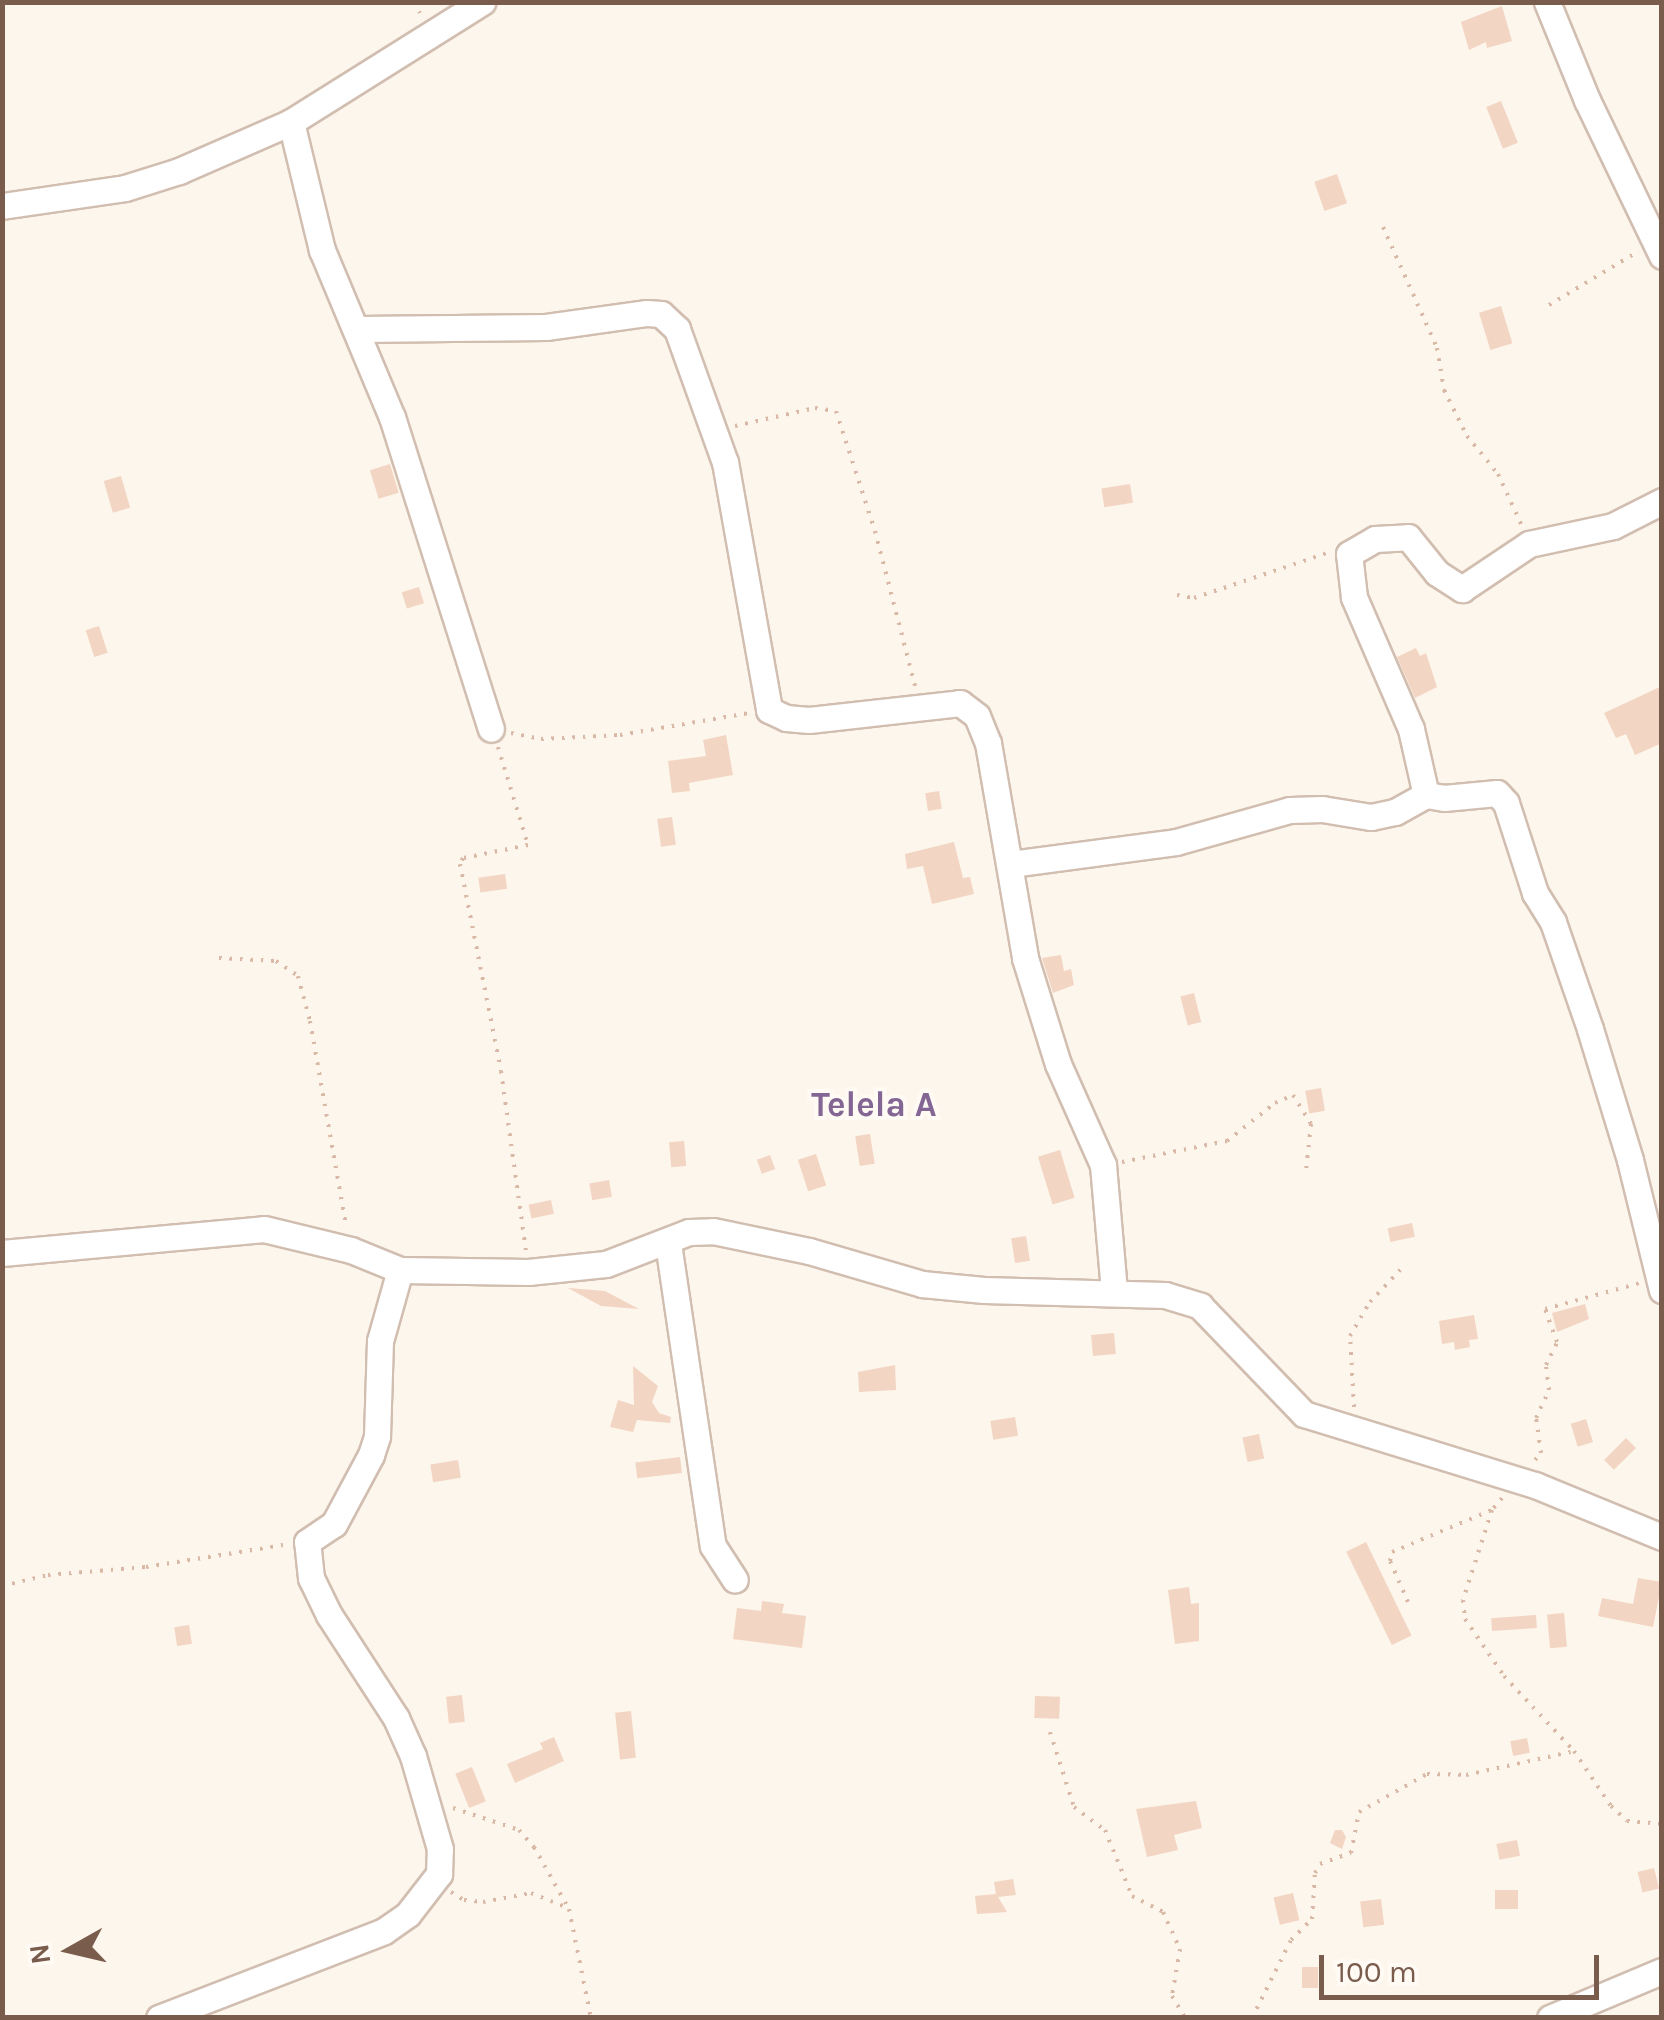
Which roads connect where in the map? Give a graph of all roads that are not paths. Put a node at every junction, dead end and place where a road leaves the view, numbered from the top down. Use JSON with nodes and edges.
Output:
{"nodes":[{"id":1,"x":482,"y":2,"type":"edge"},
{"id":2,"x":1547,"y":2,"type":"edge"},
{"id":3,"x":291,"y":122,"type":"junction"},
{"id":4,"x":2,"y":206,"type":"edge"},
{"id":5,"x":1658,"y":249,"type":"edge"},
{"id":6,"x":358,"y":328,"type":"junction"},
{"id":7,"x":1661,"y":503,"type":"edge"},
{"id":8,"x":492,"y":728,"type":"road end"},
{"id":9,"x":1426,"y":795,"type":"junction"},
{"id":10,"x":1010,"y":864,"type":"junction"},
{"id":11,"x":668,"y":1242,"type":"junction"},
{"id":12,"x":2,"y":1252,"type":"edge"},
{"id":13,"x":400,"y":1270,"type":"junction"},
{"id":14,"x":1660,"y":1278,"type":"edge"},
{"id":15,"x":1114,"y":1291,"type":"junction"},
{"id":16,"x":1662,"y":1537,"type":"edge"},
{"id":17,"x":735,"y":1580,"type":"dead end"},
{"id":18,"x":1662,"y":1970,"type":"edge"},
{"id":19,"x":159,"y":2018,"type":"edge"},
{"id":20,"x":1550,"y":2018,"type":"edge"}],
"edges":[{"from":1,"to":3,"type":"street"},
{"from":2,"to":5,"type":"street"},
{"from":3,"to":4,"type":"street"},
{"from":3,"to":6,"type":"street"},
{"from":6,"to":8,"type":"street"},
{"from":6,"to":10,"type":"street"},
{"from":7,"to":9,"type":"street"},
{"from":9,"to":10,"type":"street"},
{"from":9,"to":14,"type":"street"},
{"from":10,"to":15,"type":"street"},
{"from":11,"to":13,"type":"street"},
{"from":11,"to":15,"type":"street"},
{"from":11,"to":17,"type":"street"},
{"from":12,"to":13,"type":"street"},
{"from":13,"to":19,"type":"street"},
{"from":15,"to":16,"type":"street"},
{"from":18,"to":20,"type":"street"}]}
